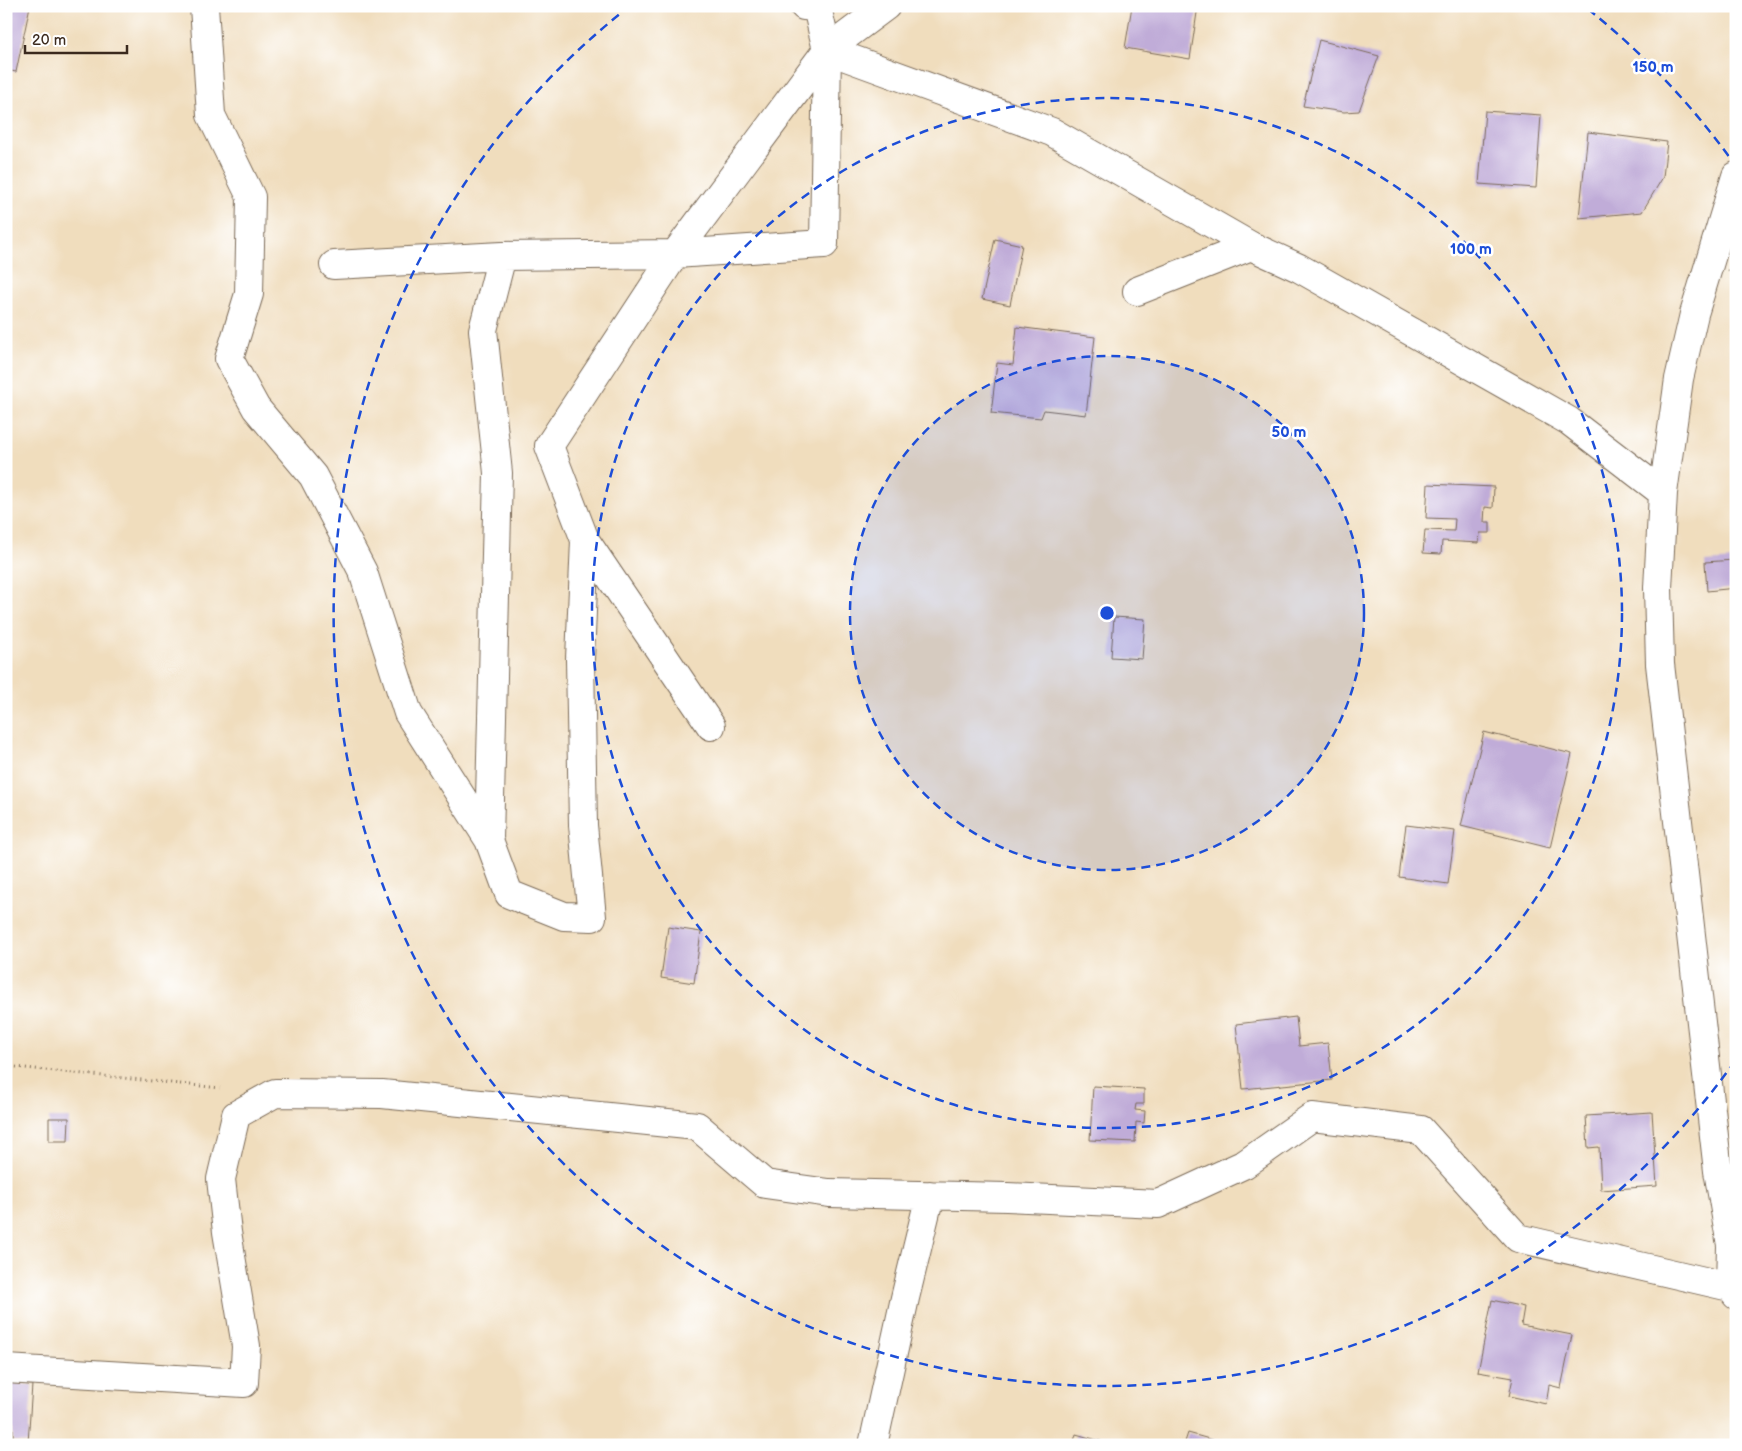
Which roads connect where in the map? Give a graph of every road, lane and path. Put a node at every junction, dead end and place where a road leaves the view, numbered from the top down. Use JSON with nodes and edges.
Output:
{"nodes":[{"id":1,"x":204,"y":6,"type":"edge"},
{"id":2,"x":804,"y":6,"type":"edge"},
{"id":3,"x":886,"y":6,"type":"edge"},
{"id":4,"x":827,"y":50,"type":"junction"},
{"id":5,"x":1736,"y":176,"type":"edge"},
{"id":6,"x":1252,"y":246,"type":"junction"},
{"id":7,"x":675,"y":254,"type":"junction"},
{"id":8,"x":502,"y":256,"type":"junction"},
{"id":9,"x":334,"y":265,"type":"dead end"},
{"id":10,"x":1137,"y":291,"type":"dead end"},
{"id":11,"x":1663,"y":493,"type":"junction"},
{"id":12,"x":585,"y":540,"type":"junction"},
{"id":13,"x":711,"y":726,"type":"dead end"},
{"id":14,"x":490,"y":840,"type":"junction"},
{"id":15,"x":6,"y":1066,"type":"edge"},
{"id":16,"x":227,"y":1088,"type":"dead end"},
{"id":17,"x":930,"y":1195,"type":"junction"},
{"id":18,"x":1733,"y":1291,"type":"edge"},
{"id":19,"x":6,"y":1369,"type":"edge"},
{"id":20,"x":874,"y":1445,"type":"edge"}],
"edges":[{"from":1,"to":14,"type":"street"},
{"from":2,"to":4,"type":"street"},
{"from":3,"to":4,"type":"street"},
{"from":4,"to":6,"type":"street"},
{"from":4,"to":7,"type":"street"},
{"from":4,"to":7,"type":"street"},
{"from":5,"to":11,"type":"street"},
{"from":6,"to":10,"type":"street"},
{"from":6,"to":11,"type":"street"},
{"from":7,"to":8,"type":"street"},
{"from":7,"to":12,"type":"street"},
{"from":8,"to":9,"type":"street"},
{"from":8,"to":14,"type":"street"},
{"from":11,"to":18,"type":"street"},
{"from":12,"to":13,"type":"street"},
{"from":12,"to":14,"type":"street"},
{"from":15,"to":16,"type":"path"},
{"from":17,"to":18,"type":"street"},
{"from":17,"to":19,"type":"street"},
{"from":17,"to":20,"type":"street"}]}
